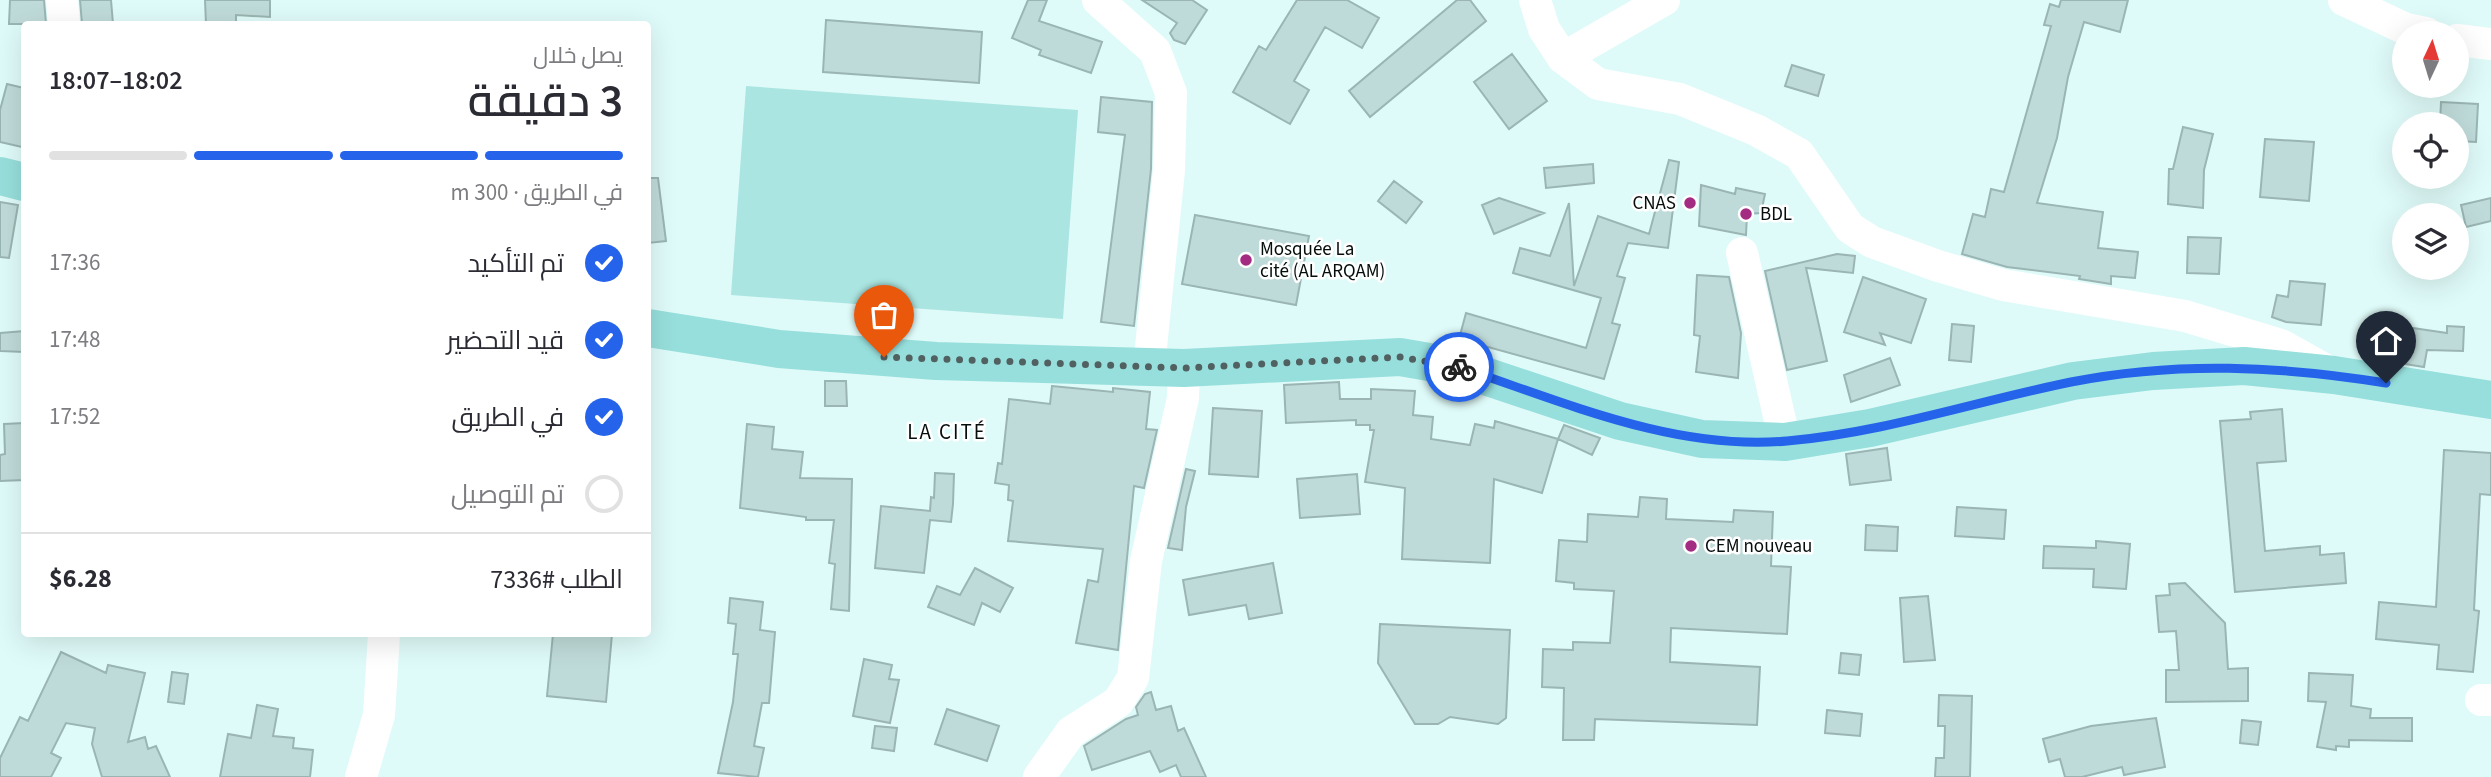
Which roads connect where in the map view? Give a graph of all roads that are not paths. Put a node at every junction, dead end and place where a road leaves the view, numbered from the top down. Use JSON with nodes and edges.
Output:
{"nodes":[{"id":1,"x":62,"y":0,"type":"edge"},
{"id":2,"x":1098,"y":0,"type":"edge"},
{"id":3,"x":1535,"y":0,"type":"edge"},
{"id":4,"x":1664,"y":0,"type":"edge"},
{"id":5,"x":2344,"y":0,"type":"edge"},
{"id":6,"x":64,"y":21,"type":"edge"},
{"id":7,"x":2392,"y":22,"type":"edge"},
{"id":8,"x":2469,"y":41,"type":"edge"},
{"id":9,"x":2491,"y":44,"type":"edge"},
{"id":10,"x":1563,"y":58,"type":"junction"},
{"id":11,"x":1742,"y":253,"type":"dead end"},
{"id":12,"x":651,"y":328,"type":"edge"},
{"id":13,"x":1167,"y":367,"type":"junction"},
{"id":14,"x":2334,"y":375,"type":"junction"},
{"id":15,"x":2491,"y":400,"type":"edge"},
{"id":16,"x":1785,"y":442,"type":"junction"},
{"id":17,"x":384,"y":637,"type":"edge"},
{"id":18,"x":361,"y":777,"type":"edge"},
{"id":19,"x":1039,"y":777,"type":"edge"}],
"edges":[{"from":1,"to":6,"type":"street"},
{"from":2,"to":13,"type":"street"},
{"from":3,"to":10,"type":"street"},
{"from":4,"to":10,"type":"street"},
{"from":5,"to":7,"type":"street"},
{"from":8,"to":9,"type":"street"},
{"from":10,"to":14,"type":"street"},
{"from":11,"to":16,"type":"street"},
{"from":12,"to":13,"type":"main road"},
{"from":13,"to":16,"type":"main road"},
{"from":13,"to":19,"type":"street"},
{"from":14,"to":15,"type":"main road"},
{"from":14,"to":16,"type":"main road"},
{"from":17,"to":18,"type":"street"}]}
